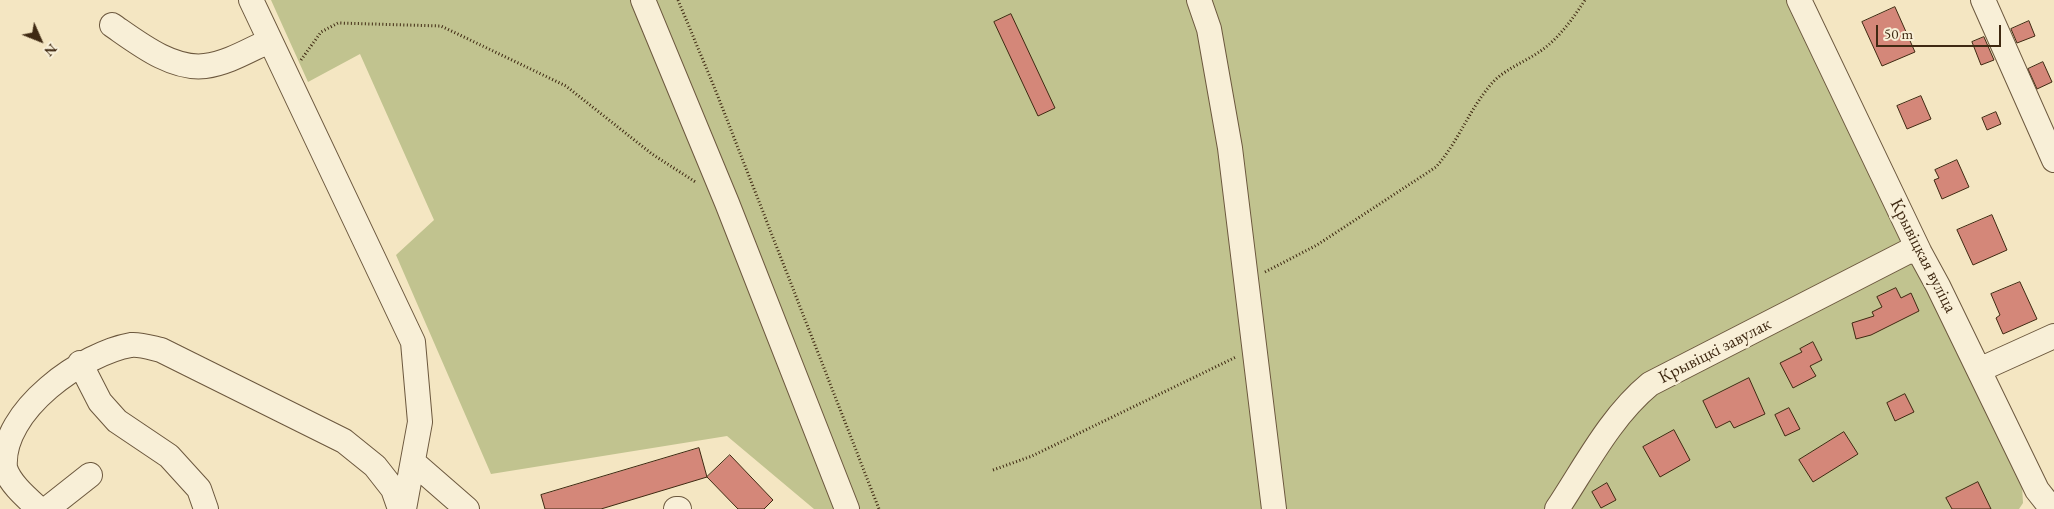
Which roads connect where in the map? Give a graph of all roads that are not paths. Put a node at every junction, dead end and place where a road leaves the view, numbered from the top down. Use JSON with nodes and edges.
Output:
{"nodes":[{"id":1,"x":251,"y":0,"type":"edge"},
{"id":2,"x":643,"y":0,"type":"edge"},
{"id":3,"x":1200,"y":0,"type":"edge"},
{"id":4,"x":1799,"y":0,"type":"edge"},
{"id":5,"x":1983,"y":0,"type":"edge"},
{"id":6,"x":112,"y":25,"type":"dead end"},
{"id":7,"x":269,"y":41,"type":"junction"},
{"id":8,"x":2054,"y":160,"type":"edge"},
{"id":9,"x":1920,"y":253,"type":"junction"},
{"id":10,"x":2054,"y":336,"type":"edge"},
{"id":11,"x":80,"y":363,"type":"junction"},
{"id":12,"x":1979,"y":370,"type":"junction"},
{"id":13,"x":413,"y":462,"type":"junction"},
{"id":14,"x":90,"y":475,"type":"dead end"},
{"id":15,"x":461,"y":507,"type":"edge"},
{"id":16,"x":39,"y":509,"type":"edge"},
{"id":17,"x":47,"y":509,"type":"edge"},
{"id":18,"x":206,"y":509,"type":"edge"},
{"id":19,"x":400,"y":509,"type":"edge"},
{"id":20,"x":404,"y":509,"type":"edge"},
{"id":21,"x":847,"y":509,"type":"edge"},
{"id":22,"x":1274,"y":509,"type":"edge"},
{"id":23,"x":1557,"y":509,"type":"edge"},
{"id":24,"x":2052,"y":509,"type":"edge"}],
"edges":[{"from":1,"to":7,"type":"street"},
{"from":2,"to":21,"type":"street"},
{"from":3,"to":22,"type":"street"},
{"from":4,"to":9,"type":"street","name":"Крывіцкая вуліца"},
{"from":5,"to":8,"type":"street"},
{"from":6,"to":7,"type":"street"},
{"from":7,"to":13,"type":"street"},
{"from":9,"to":12,"type":"street","name":"Крывіцкая вуліца"},
{"from":9,"to":23,"type":"street","name":"Крывіцкі завулак"},
{"from":10,"to":12,"type":"street"},
{"from":11,"to":16,"type":"street"},
{"from":11,"to":18,"type":"street"},
{"from":11,"to":19,"type":"street"},
{"from":12,"to":24,"type":"street","name":"Крывіцкая вуліца"},
{"from":13,"to":15,"type":"street"},
{"from":13,"to":20,"type":"street"},
{"from":14,"to":17,"type":"street"}]}
